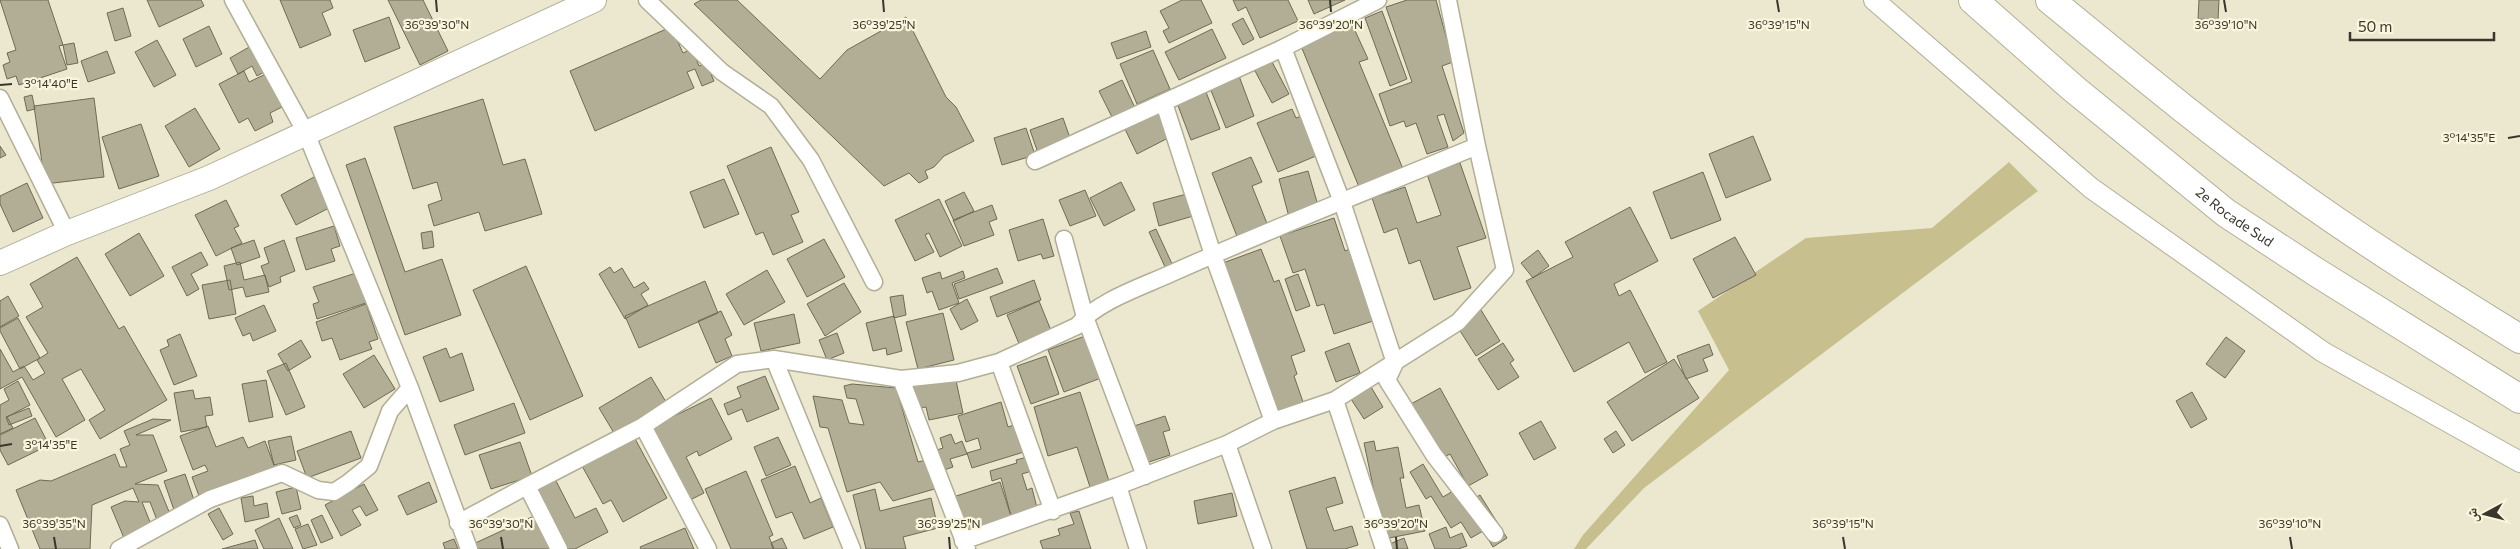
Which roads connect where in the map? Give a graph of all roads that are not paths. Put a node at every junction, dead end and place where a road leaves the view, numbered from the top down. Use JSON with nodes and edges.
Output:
{"nodes":[{"id":1,"x":233,"y":0,"type":"edge"},
{"id":2,"x":594,"y":0,"type":"edge"},
{"id":3,"x":647,"y":0,"type":"edge"},
{"id":4,"x":1378,"y":0,"type":"edge"},
{"id":5,"x":1448,"y":0,"type":"edge"},
{"id":6,"x":1874,"y":0,"type":"edge"},
{"id":7,"x":1973,"y":0,"type":"edge"},
{"id":8,"x":2050,"y":0,"type":"edge"},
{"id":9,"x":1283,"y":48,"type":"junction"},
{"id":10,"x":0,"y":98,"type":"edge"},
{"id":11,"x":1164,"y":104,"type":"junction"},
{"id":12,"x":306,"y":133,"type":"junction"},
{"id":13,"x":1478,"y":146,"type":"junction"},
{"id":14,"x":1035,"y":161,"type":"dead end"},
{"id":15,"x":1342,"y":202,"type":"junction"},
{"id":16,"x":67,"y":233,"type":"junction"},
{"id":17,"x":1064,"y":238,"type":"dead end"},
{"id":18,"x":1213,"y":255,"type":"junction"},
{"id":19,"x":0,"y":263,"type":"edge"},
{"id":20,"x":874,"y":282,"type":"dead end"},
{"id":21,"x":1085,"y":317,"type":"junction"},
{"id":22,"x":2520,"y":339,"type":"edge"},
{"id":23,"x":774,"y":359,"type":"junction"},
{"id":24,"x":999,"y":362,"type":"junction"},
{"id":25,"x":1395,"y":363,"type":"junction"},
{"id":26,"x":901,"y":379,"type":"junction"},
{"id":27,"x":410,"y":388,"type":"junction"},
{"id":28,"x":2520,"y":399,"type":"edge"},
{"id":29,"x":1335,"y":400,"type":"junction"},
{"id":30,"x":1273,"y":421,"type":"junction"},
{"id":31,"x":643,"y":426,"type":"junction"},
{"id":32,"x":1227,"y":444,"type":"junction"},
{"id":33,"x":2520,"y":462,"type":"edge"},
{"id":34,"x":1145,"y":476,"type":"junction"},
{"id":35,"x":526,"y":486,"type":"junction"},
{"id":36,"x":1118,"y":486,"type":"junction"},
{"id":37,"x":1053,"y":511,"type":"junction"},
{"id":38,"x":458,"y":523,"type":"junction"},
{"id":39,"x":0,"y":524,"type":"edge"},
{"id":40,"x":1495,"y":534,"type":"dead end"},
{"id":41,"x":965,"y":545,"type":"edge"},
{"id":42,"x":10,"y":549,"type":"edge"},
{"id":43,"x":119,"y":549,"type":"edge"},
{"id":44,"x":469,"y":549,"type":"edge"},
{"id":45,"x":559,"y":549,"type":"edge"},
{"id":46,"x":708,"y":549,"type":"edge"},
{"id":47,"x":852,"y":549,"type":"edge"},
{"id":48,"x":1138,"y":549,"type":"edge"},
{"id":49,"x":1263,"y":549,"type":"edge"},
{"id":50,"x":1384,"y":549,"type":"edge"}],
"edges":[{"from":1,"to":12,"type":"street"},
{"from":2,"to":12,"type":"main road"},
{"from":3,"to":20,"type":"street"},
{"from":4,"to":9,"type":"street"},
{"from":5,"to":13,"type":"street"},
{"from":6,"to":33,"type":"street"},
{"from":7,"to":28,"type":"highway","name":"2e Rocade Sud"},
{"from":8,"to":22,"type":"highway"},
{"from":9,"to":11,"type":"street"},
{"from":9,"to":15,"type":"street"},
{"from":10,"to":16,"type":"street"},
{"from":11,"to":14,"type":"street"},
{"from":11,"to":18,"type":"street"},
{"from":12,"to":16,"type":"main road"},
{"from":12,"to":27,"type":"street"},
{"from":13,"to":15,"type":"street"},
{"from":13,"to":25,"type":"street"},
{"from":15,"to":18,"type":"street"},
{"from":15,"to":25,"type":"street"},
{"from":16,"to":19,"type":"main road"},
{"from":17,"to":21,"type":"street"},
{"from":18,"to":21,"type":"street"},
{"from":18,"to":30,"type":"street"},
{"from":21,"to":24,"type":"street"},
{"from":21,"to":34,"type":"street"},
{"from":23,"to":26,"type":"street"},
{"from":23,"to":31,"type":"street"},
{"from":23,"to":47,"type":"street"},
{"from":24,"to":26,"type":"street"},
{"from":24,"to":37,"type":"street"},
{"from":25,"to":29,"type":"street"},
{"from":25,"to":40,"type":"street"},
{"from":26,"to":41,"type":"street"},
{"from":27,"to":38,"type":"street"},
{"from":27,"to":43,"type":"street"},
{"from":29,"to":30,"type":"street"},
{"from":29,"to":50,"type":"street"},
{"from":30,"to":32,"type":"street"},
{"from":31,"to":35,"type":"street"},
{"from":31,"to":46,"type":"street"},
{"from":32,"to":34,"type":"street"},
{"from":32,"to":49,"type":"street"},
{"from":34,"to":36,"type":"street"},
{"from":35,"to":38,"type":"street"},
{"from":35,"to":45,"type":"street"},
{"from":36,"to":37,"type":"street"},
{"from":36,"to":48,"type":"street"},
{"from":37,"to":41,"type":"street"},
{"from":38,"to":44,"type":"street"},
{"from":39,"to":42,"type":"street"}]}
